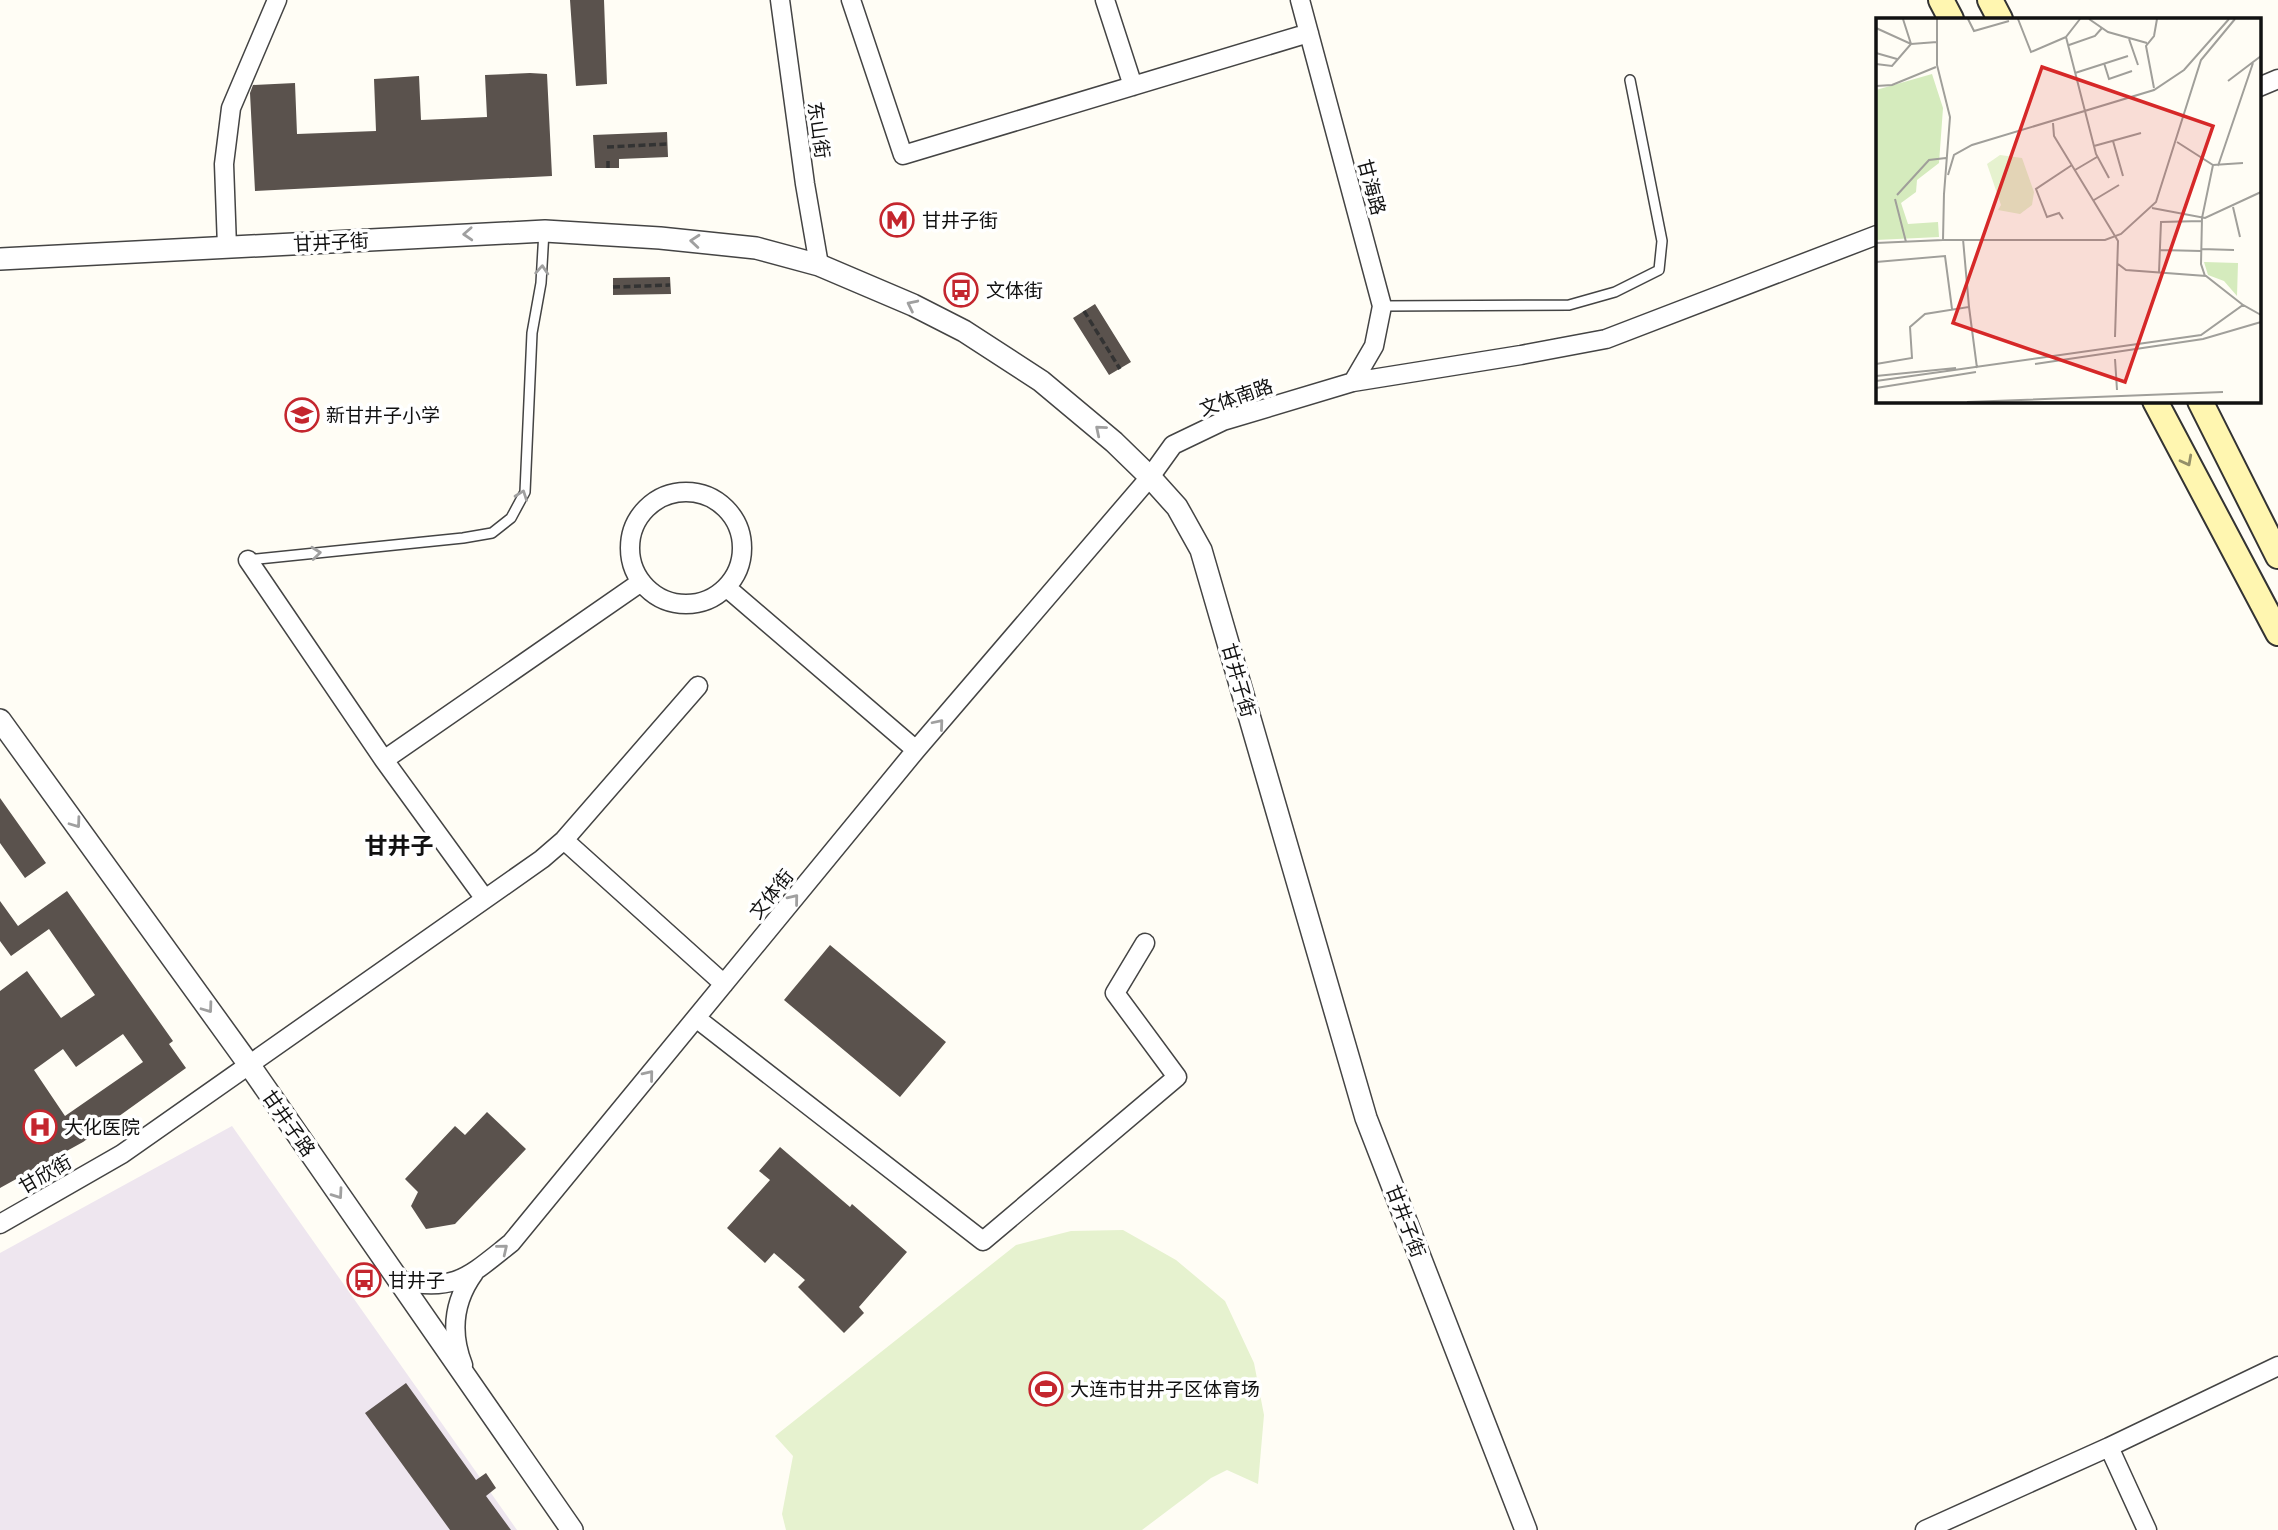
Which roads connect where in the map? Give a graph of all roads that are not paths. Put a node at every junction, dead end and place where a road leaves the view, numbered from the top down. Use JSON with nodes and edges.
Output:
{"nodes":[{"id":1,"x":277,"y":0,"type":"edge"},
{"id":2,"x":780,"y":0,"type":"edge"},
{"id":3,"x":851,"y":0,"type":"edge"},
{"id":4,"x":1105,"y":0,"type":"edge"},
{"id":5,"x":1300,"y":0,"type":"edge"},
{"id":6,"x":1941,"y":0,"type":"edge"},
{"id":7,"x":1990,"y":0,"type":"edge"},
{"id":8,"x":1950,"y":18,"type":"edge"},
{"id":9,"x":1999,"y":18,"type":"edge"},
{"id":10,"x":1309,"y":33,"type":"junction"},
{"id":11,"x":2278,"y":79,"type":"edge"},
{"id":12,"x":1630,"y":80,"type":"dead end"},
{"id":13,"x":1133,"y":86,"type":"junction"},
{"id":14,"x":2260,"y":87,"type":"edge"},
{"id":15,"x":545,"y":231,"type":"junction"},
{"id":16,"x":1876,"y":235,"type":"edge"},
{"id":17,"x":227,"y":247,"type":"junction"},
{"id":18,"x":0,"y":259,"type":"edge"},
{"id":19,"x":819,"y":265,"type":"junction"},
{"id":20,"x":1382,"y":306,"type":"junction"},
{"id":21,"x":1353,"y":382,"type":"junction"},
{"id":22,"x":2156,"y":402,"type":"edge"},
{"id":23,"x":2201,"y":402,"type":"edge"},
{"id":24,"x":1150,"y":477,"type":"junction"},
{"id":25,"x":2278,"y":556,"type":"edge"},
{"id":26,"x":248,"y":560,"type":"joint"},
{"id":27,"x":641,"y":582,"type":"junction"},
{"id":28,"x":726,"y":587,"type":"junction"},
{"id":29,"x":2278,"y":633,"type":"edge"},
{"id":30,"x":698,"y":687,"type":"dead end"},
{"id":31,"x":0,"y":720,"type":"edge"},
{"id":32,"x":916,"y":750,"type":"junction"},
{"id":33,"x":384,"y":760,"type":"junction"},
{"id":34,"x":564,"y":840,"type":"junction"},
{"id":35,"x":485,"y":899,"type":"junction"},
{"id":36,"x":1145,"y":943,"type":"dead end"},
{"id":37,"x":724,"y":984,"type":"junction"},
{"id":38,"x":696,"y":1018,"type":"junction"},
{"id":39,"x":250,"y":1066,"type":"junction"},
{"id":40,"x":0,"y":1224,"type":"edge"},
{"id":41,"x":474,"y":1273,"type":"junction"},
{"id":42,"x":397,"y":1280,"type":"junction"},
{"id":43,"x":2278,"y":1366,"type":"edge"},
{"id":44,"x":471,"y":1384,"type":"junction"},
{"id":45,"x":2109,"y":1447,"type":"junction"},
{"id":46,"x":572,"y":1530,"type":"edge"},
{"id":47,"x":1527,"y":1530,"type":"edge"},
{"id":48,"x":1925,"y":1530,"type":"edge"},
{"id":49,"x":2147,"y":1530,"type":"edge"}],
"edges":[{"from":1,"to":17,"type":"street"},
{"from":2,"to":19,"type":"street","name":"东山街"},
{"from":3,"to":13,"type":"street"},
{"from":4,"to":13,"type":"street"},
{"from":5,"to":10,"type":"street","name":"甘海路"},
{"from":6,"to":8,"type":"main road"},
{"from":7,"to":9,"type":"main road"},
{"from":10,"to":13,"type":"street"},
{"from":10,"to":20,"type":"street","name":"甘海路"},
{"from":11,"to":14,"type":"street"},
{"from":12,"to":20,"type":"lane"},
{"from":15,"to":17,"type":"street","name":"甘井子街","one_way":true},
{"from":19,"to":15,"type":"street","name":"甘井子街","one_way":true},
{"from":26,"to":15,"type":"lane","one_way":true},
{"from":16,"to":21,"type":"street","name":"文体南路"},
{"from":17,"to":18,"type":"street","name":"甘井子街"},
{"from":24,"to":19,"type":"street","name":"甘井子街","one_way":true},
{"from":20,"to":21,"type":"street","name":"甘海路"},
{"from":21,"to":24,"type":"street","name":"文体南路"},
{"from":22,"to":29,"type":"main road","one_way":true},
{"from":23,"to":25,"type":"main road"},
{"from":32,"to":24,"type":"street","name":"文体街","one_way":true},
{"from":24,"to":47,"type":"street","name":"甘井子街"},
{"from":26,"to":33,"type":"street"},
{"from":27,"to":28,"type":"street"},
{"from":27,"to":28,"type":"street"},
{"from":27,"to":33,"type":"street"},
{"from":28,"to":32,"type":"street"},
{"from":30,"to":34,"type":"street","name":"甘欣街"},
{"from":31,"to":39,"type":"street","name":"甘井子路","one_way":true},
{"from":37,"to":32,"type":"street","name":"文体街","one_way":true},
{"from":33,"to":35,"type":"street"},
{"from":34,"to":35,"type":"street","name":"甘欣街"},
{"from":34,"to":37,"type":"street"},
{"from":35,"to":39,"type":"street","name":"甘欣街"},
{"from":36,"to":38,"type":"street"},
{"from":37,"to":38,"type":"street","name":"文体街"},
{"from":41,"to":38,"type":"street","name":"文体街","one_way":true},
{"from":39,"to":40,"type":"street","name":"甘欣街"},
{"from":39,"to":42,"type":"street","name":"甘井子路","one_way":true},
{"from":41,"to":42,"type":"street","name":"文体街"},
{"from":41,"to":44,"type":"street"},
{"from":42,"to":44,"type":"street","name":"甘井子路"},
{"from":43,"to":45,"type":"street"},
{"from":44,"to":46,"type":"street","name":"甘井子路"},
{"from":45,"to":48,"type":"street"},
{"from":45,"to":49,"type":"street"}]}
